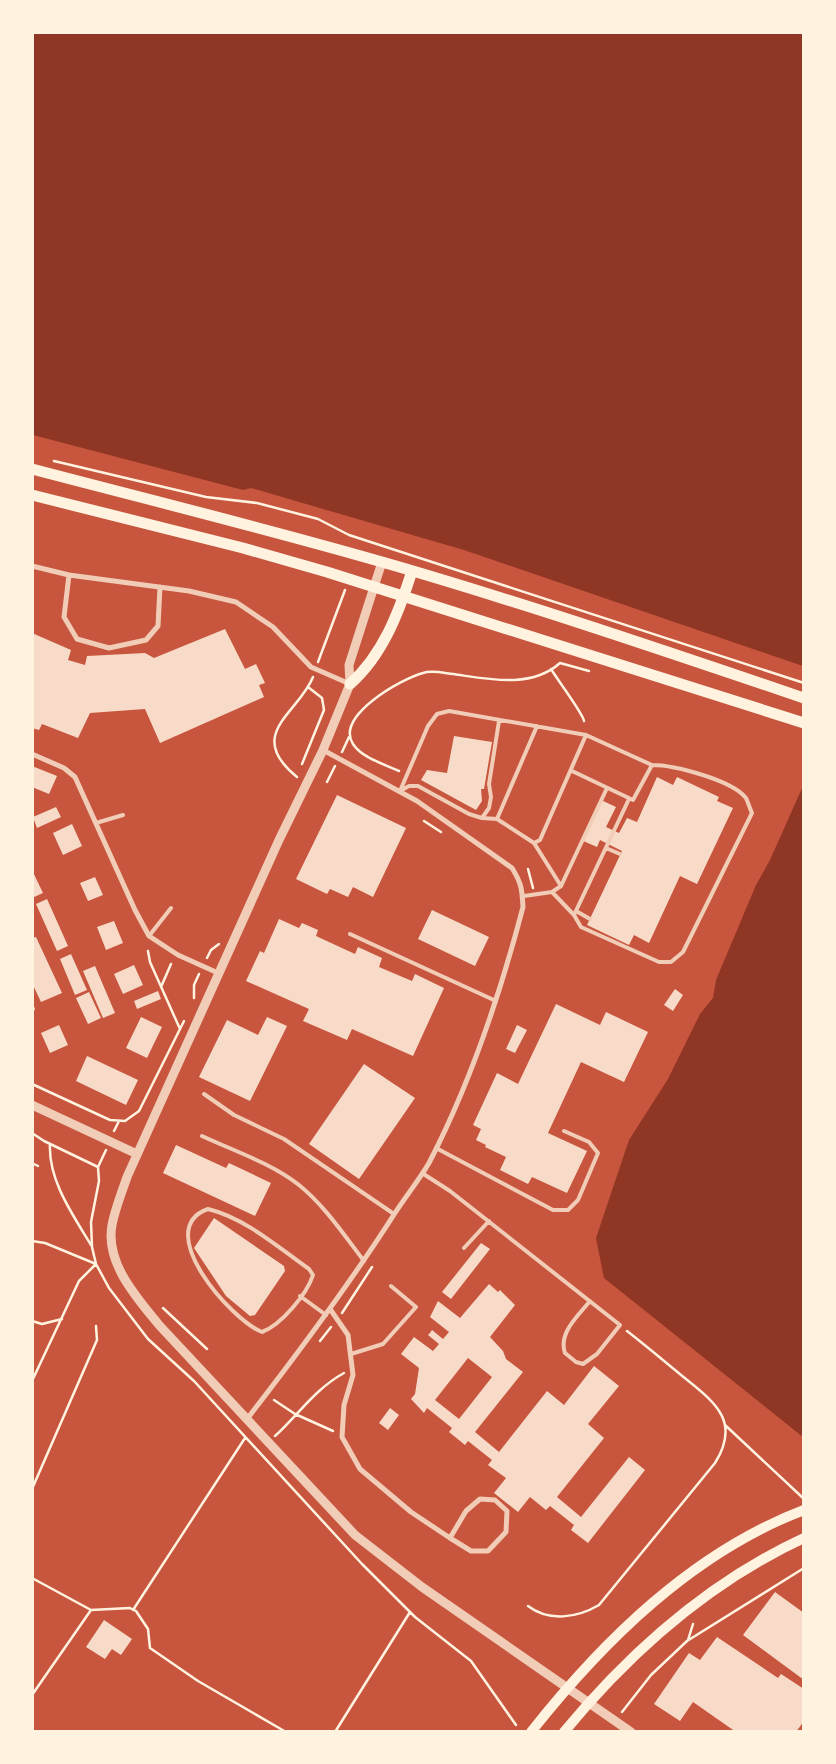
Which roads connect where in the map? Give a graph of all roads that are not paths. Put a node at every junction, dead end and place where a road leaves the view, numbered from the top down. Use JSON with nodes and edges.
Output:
{"nodes":[{"id":1,"x":32,"y":469,"type":"edge"},
{"id":2,"x":32,"y":495,"type":"edge"},
{"id":3,"x":382,"y":562,"type":"junction"},
{"id":4,"x":32,"y":566,"type":"edge"},
{"id":5,"x":412,"y":571,"type":"junction"},
{"id":6,"x":68,"y":575,"type":"junction"},
{"id":7,"x":160,"y":587,"type":"junction"},
{"id":8,"x":374,"y":587,"type":"junction"},
{"id":9,"x":404,"y":596,"type":"junction"},
{"id":10,"x":350,"y":684,"type":"junction"},
{"id":11,"x":804,"y":698,"type":"edge"},
{"id":12,"x":499,"y":721,"type":"junction"},
{"id":13,"x":804,"y":723,"type":"edge"},
{"id":14,"x":537,"y":726,"type":"junction"},
{"id":15,"x":586,"y":735,"type":"junction"},
{"id":16,"x":323,"y":750,"type":"junction"},
{"id":17,"x":32,"y":754,"type":"edge"},
{"id":18,"x":652,"y":765,"type":"junction"},
{"id":19,"x":572,"y":771,"type":"junction"},
{"id":20,"x":607,"y":788,"type":"junction"},
{"id":21,"x":400,"y":791,"type":"junction"},
{"id":22,"x":629,"y":799,"type":"junction"},
{"id":23,"x":123,"y":815,"type":"dead end"},
{"id":24,"x":482,"y":818,"type":"junction"},
{"id":25,"x":497,"y":818,"type":"junction"},
{"id":26,"x":96,"y":823,"type":"junction"},
{"id":27,"x":534,"y":843,"type":"junction"},
{"id":28,"x":606,"y":848,"type":"junction"},
{"id":29,"x":620,"y":854,"type":"dead end"},
{"id":30,"x":561,"y":886,"type":"junction"},
{"id":31,"x":552,"y":892,"type":"junction"},
{"id":32,"x":524,"y":896,"type":"junction"},
{"id":33,"x":170,"y":908,"type":"dead end"},
{"id":34,"x":575,"y":913,"type":"junction"},
{"id":35,"x":590,"y":919,"type":"dead end"},
{"id":36,"x":350,"y":934,"type":"dead end"},
{"id":37,"x":149,"y":936,"type":"junction"},
{"id":38,"x":218,"y":973,"type":"junction"},
{"id":39,"x":496,"y":1001,"type":"junction"},
{"id":40,"x":204,"y":1094,"type":"dead end"},
{"id":41,"x":32,"y":1105,"type":"edge"},
{"id":42,"x":564,"y":1131,"type":"dead end"},
{"id":43,"x":202,"y":1136,"type":"dead end"},
{"id":44,"x":436,"y":1148,"type":"junction"},
{"id":45,"x":137,"y":1154,"type":"junction"},
{"id":46,"x":422,"y":1173,"type":"junction"},
{"id":47,"x":394,"y":1214,"type":"junction"},
{"id":48,"x":489,"y":1221,"type":"junction"},
{"id":49,"x":464,"y":1248,"type":"dead end"},
{"id":50,"x":364,"y":1261,"type":"junction"},
{"id":51,"x":391,"y":1286,"type":"dead end"},
{"id":52,"x":300,"y":1296,"type":"junction"},
{"id":53,"x":590,"y":1301,"type":"junction"},
{"id":54,"x":330,"y":1309,"type":"junction"},
{"id":55,"x":326,"y":1315,"type":"junction"},
{"id":56,"x":351,"y":1354,"type":"junction"},
{"id":57,"x":246,"y":1420,"type":"junction"},
{"id":58,"x":804,"y":1510,"type":"edge"},
{"id":59,"x":450,"y":1538,"type":"junction"},
{"id":60,"x":804,"y":1538,"type":"edge"},
{"id":61,"x":567,"y":1687,"type":"junction"},
{"id":62,"x":588,"y":1703,"type":"junction"},
{"id":63,"x":531,"y":1732,"type":"edge"},
{"id":64,"x":564,"y":1732,"type":"edge"},
{"id":65,"x":631,"y":1732,"type":"edge"}],
"edges":[{"from":1,"to":3,"type":"main road"},
{"from":2,"to":8,"type":"main road"},
{"from":3,"to":5,"type":"main road"},
{"from":3,"to":8,"type":"street"},
{"from":4,"to":6,"type":"street"},
{"from":5,"to":9,"type":"main road"},
{"from":5,"to":11,"type":"main road"},
{"from":6,"to":7,"type":"street"},
{"from":6,"to":7,"type":"street"},
{"from":7,"to":10,"type":"street"},
{"from":8,"to":9,"type":"main road"},
{"from":8,"to":10,"type":"street"},
{"from":9,"to":10,"type":"main road"},
{"from":9,"to":13,"type":"main road"},
{"from":10,"to":16,"type":"street"},
{"from":12,"to":14,"type":"lane"},
{"from":12,"to":21,"type":"lane"},
{"from":12,"to":24,"type":"lane"},
{"from":14,"to":15,"type":"lane"},
{"from":14,"to":25,"type":"lane"},
{"from":15,"to":18,"type":"lane"},
{"from":15,"to":19,"type":"lane"},
{"from":16,"to":21,"type":"street"},
{"from":16,"to":38,"type":"street"},
{"from":17,"to":26,"type":"street"},
{"from":18,"to":22,"type":"lane"},
{"from":18,"to":34,"type":"lane"},
{"from":19,"to":20,"type":"lane"},
{"from":19,"to":27,"type":"lane"},
{"from":20,"to":22,"type":"lane"},
{"from":20,"to":30,"type":"lane"},
{"from":21,"to":24,"type":"lane"},
{"from":21,"to":32,"type":"street"},
{"from":22,"to":28,"type":"lane"},
{"from":23,"to":26,"type":"lane"},
{"from":24,"to":25,"type":"lane"},
{"from":25,"to":27,"type":"lane"},
{"from":26,"to":37,"type":"street"},
{"from":27,"to":30,"type":"lane"},
{"from":28,"to":29,"type":"lane"},
{"from":28,"to":34,"type":"lane"},
{"from":30,"to":31,"type":"lane"},
{"from":31,"to":32,"type":"lane"},
{"from":31,"to":34,"type":"lane"},
{"from":32,"to":39,"type":"street"},
{"from":33,"to":37,"type":"lane"},
{"from":34,"to":35,"type":"lane"},
{"from":36,"to":39,"type":"lane"},
{"from":37,"to":38,"type":"street"},
{"from":38,"to":45,"type":"street"},
{"from":39,"to":44,"type":"street"},
{"from":40,"to":47,"type":"lane"},
{"from":41,"to":45,"type":"street"},
{"from":42,"to":44,"type":"lane"},
{"from":43,"to":50,"type":"lane"},
{"from":44,"to":46,"type":"street"},
{"from":45,"to":57,"type":"street"},
{"from":46,"to":47,"type":"street"},
{"from":46,"to":48,"type":"lane"},
{"from":47,"to":50,"type":"street"},
{"from":48,"to":49,"type":"lane"},
{"from":48,"to":53,"type":"lane"},
{"from":50,"to":54,"type":"street"},
{"from":51,"to":56,"type":"lane"},
{"from":52,"to":52,"type":"lane"},
{"from":52,"to":55,"type":"lane"},
{"from":53,"to":53,"type":"lane"},
{"from":54,"to":55,"type":"street"},
{"from":54,"to":56,"type":"street"},
{"from":55,"to":57,"type":"street"},
{"from":56,"to":59,"type":"street"},
{"from":57,"to":61,"type":"street"},
{"from":58,"to":61,"type":"main road"},
{"from":59,"to":59,"type":"street"},
{"from":60,"to":62,"type":"main road"},
{"from":61,"to":62,"type":"street"},
{"from":61,"to":63,"type":"main road"},
{"from":62,"to":64,"type":"main road"},
{"from":62,"to":65,"type":"street"}]}
